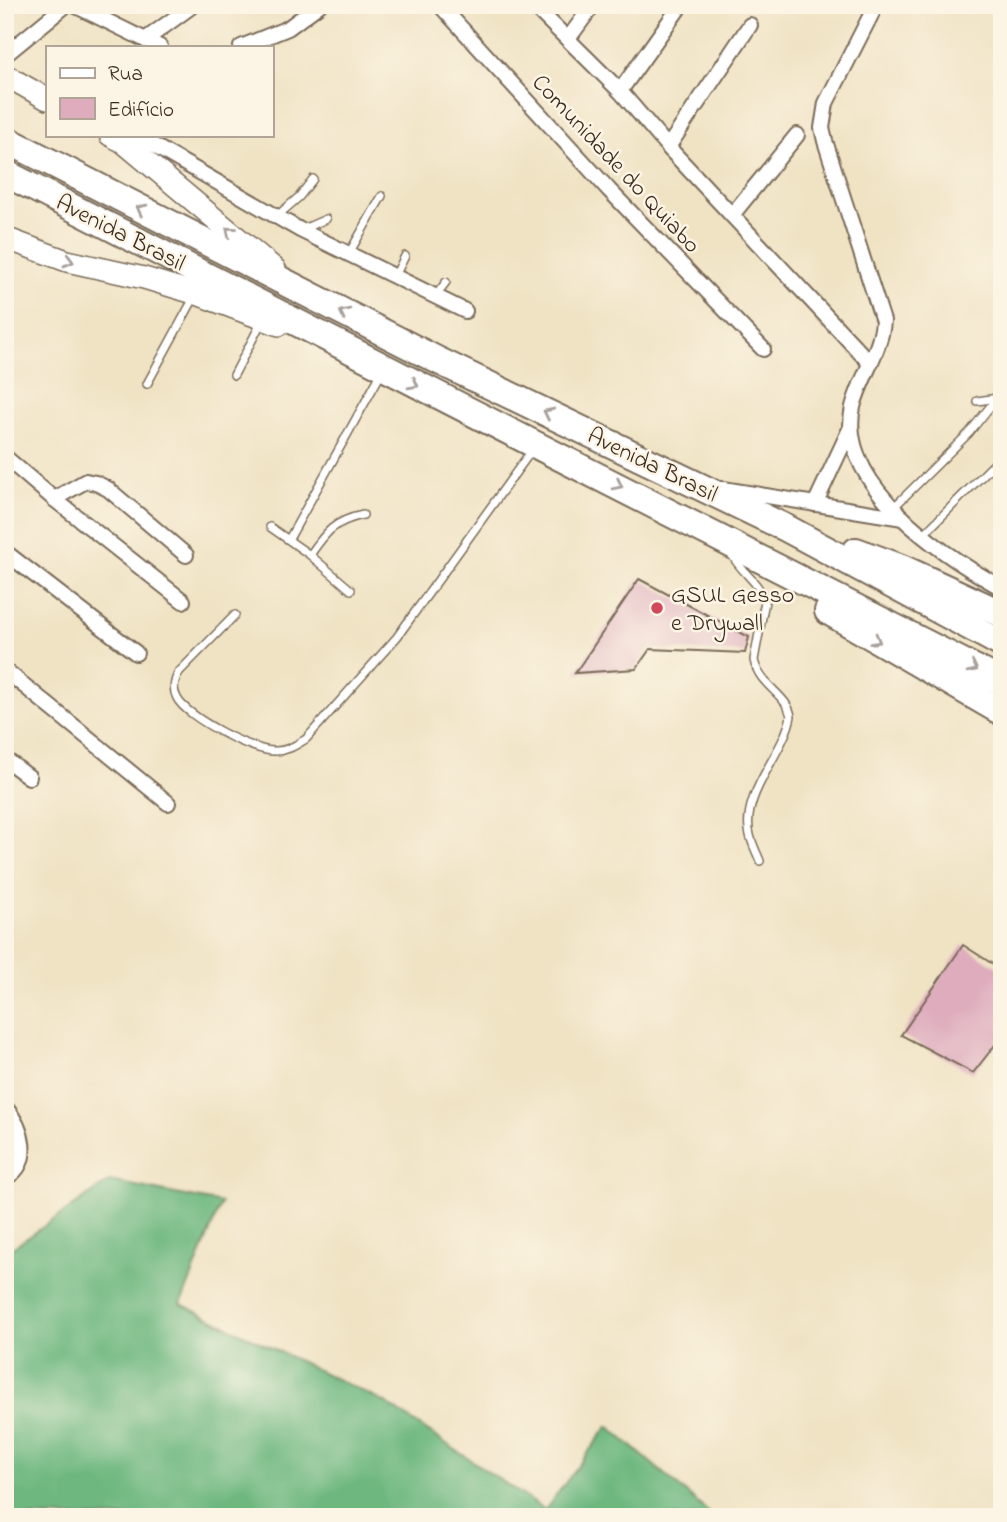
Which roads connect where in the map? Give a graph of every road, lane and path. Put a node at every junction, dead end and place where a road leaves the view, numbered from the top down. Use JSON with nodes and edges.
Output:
{"nodes":[{"id":1,"x":66,"y":5,"type":"edge"},
{"id":2,"x":74,"y":5,"type":"edge"},
{"id":3,"x":193,"y":5,"type":"edge"},
{"id":4,"x":319,"y":5,"type":"edge"},
{"id":5,"x":440,"y":5,"type":"edge"},
{"id":6,"x":533,"y":5,"type":"edge"},
{"id":7,"x":593,"y":5,"type":"edge"},
{"id":8,"x":681,"y":5,"type":"edge"},
{"id":9,"x":876,"y":5,"type":"edge"},
{"id":10,"x":750,"y":25,"type":"dead end"},
{"id":11,"x":568,"y":39,"type":"junction"},
{"id":12,"x":145,"y":40,"type":"junction"},
{"id":13,"x":158,"y":46,"type":"edge"},
{"id":14,"x":243,"y":46,"type":"edge"},
{"id":15,"x":5,"y":55,"type":"edge"},
{"id":16,"x":5,"y":75,"type":"edge"},
{"id":17,"x":620,"y":91,"type":"junction"},
{"id":18,"x":46,"y":98,"type":"edge"},
{"id":19,"x":797,"y":135,"type":"dead end"},
{"id":20,"x":5,"y":139,"type":"edge"},
{"id":21,"x":116,"y":139,"type":"edge"},
{"id":22,"x":668,"y":147,"type":"junction"},
{"id":23,"x":5,"y":173,"type":"edge"},
{"id":24,"x":313,"y":179,"type":"dead end"},
{"id":25,"x":382,"y":196,"type":"dead end"},
{"id":26,"x":732,"y":215,"type":"junction"},
{"id":27,"x":276,"y":217,"type":"junction"},
{"id":28,"x":326,"y":219,"type":"dead end"},
{"id":29,"x":300,"y":230,"type":"junction"},
{"id":30,"x":5,"y":238,"type":"edge"},
{"id":31,"x":348,"y":255,"type":"junction"},
{"id":32,"x":405,"y":256,"type":"dead end"},
{"id":33,"x":394,"y":278,"type":"junction"},
{"id":34,"x":446,"y":282,"type":"dead end"},
{"id":35,"x":301,"y":291,"type":"junction"},
{"id":36,"x":197,"y":294,"type":"junction"},
{"id":37,"x":434,"y":298,"type":"junction"},
{"id":38,"x":465,"y":311,"type":"dead end"},
{"id":39,"x":262,"y":319,"type":"junction"},
{"id":40,"x":763,"y":349,"type":"dead end"},
{"id":41,"x":349,"y":350,"type":"junction"},
{"id":42,"x":870,"y":363,"type":"junction"},
{"id":43,"x":384,"y":368,"type":"junction"},
{"id":44,"x":234,"y":375,"type":"dead end"},
{"id":45,"x":147,"y":384,"type":"dead end"},
{"id":46,"x":999,"y":397,"type":"edge"},
{"id":47,"x":977,"y":401,"type":"dead end"},
{"id":48,"x":851,"y":427,"type":"junction"},
{"id":49,"x":536,"y":443,"type":"junction"},
{"id":50,"x":1002,"y":456,"type":"edge"},
{"id":51,"x":5,"y":457,"type":"edge"},
{"id":52,"x":695,"y":484,"type":"junction"},
{"id":53,"x":54,"y":499,"type":"junction"},
{"id":54,"x":815,"y":504,"type":"junction"},
{"id":55,"x":893,"y":508,"type":"junction"},
{"id":56,"x":363,"y":515,"type":"dead end"},
{"id":57,"x":905,"y":518,"type":"junction"},
{"id":58,"x":270,"y":527,"type":"dead end"},
{"id":59,"x":786,"y":528,"type":"junction"},
{"id":60,"x":924,"y":534,"type":"junction"},
{"id":61,"x":289,"y":539,"type":"junction"},
{"id":62,"x":726,"y":540,"type":"junction"},
{"id":63,"x":5,"y":552,"type":"edge"},
{"id":64,"x":186,"y":555,"type":"dead end"},
{"id":65,"x":310,"y":555,"type":"junction"},
{"id":66,"x":760,"y":559,"type":"junction"},
{"id":67,"x":969,"y":570,"type":"junction"},
{"id":68,"x":1002,"y":588,"type":"edge"},
{"id":69,"x":351,"y":590,"type":"dead end"},
{"id":70,"x":959,"y":595,"type":"junction"},
{"id":71,"x":183,"y":601,"type":"dead end"},
{"id":72,"x":1002,"y":614,"type":"edge"},
{"id":73,"x":235,"y":615,"type":"dead end"},
{"id":74,"x":1002,"y":644,"type":"edge"},
{"id":75,"x":136,"y":653,"type":"dead end"},
{"id":76,"x":5,"y":670,"type":"edge"},
{"id":77,"x":1002,"y":682,"type":"edge"},
{"id":78,"x":1002,"y":712,"type":"edge"},
{"id":79,"x":5,"y":758,"type":"edge"},
{"id":80,"x":29,"y":777,"type":"dead end"},
{"id":81,"x":168,"y":803,"type":"dead end"},
{"id":82,"x":760,"y":861,"type":"dead end"},
{"id":83,"x":5,"y":1107,"type":"edge"},
{"id":84,"x":5,"y":1178,"type":"edge"}],
"edges":[{"from":1,"to":15,"type":"street"},
{"from":2,"to":12,"type":"street"},
{"from":3,"to":12,"type":"street"},
{"from":4,"to":14,"type":"street"},
{"from":5,"to":40,"type":"street","name":"Comunidade do Quiabo"},
{"from":6,"to":11,"type":"street"},
{"from":7,"to":11,"type":"street"},
{"from":8,"to":17,"type":"street"},
{"from":9,"to":42,"type":"street"},
{"from":10,"to":22,"type":"street"},
{"from":11,"to":17,"type":"street"},
{"from":12,"to":13,"type":"street"},
{"from":16,"to":18,"type":"street"},
{"from":17,"to":22,"type":"street"},
{"from":19,"to":26,"type":"street"},
{"from":35,"to":20,"type":"highway","name":"Avenida Brasil","one_way":true},
{"from":21,"to":27,"type":"street"},
{"from":35,"to":21,"type":"street","name":"Avenida Brasil","one_way":true},
{"from":22,"to":26,"type":"street"},
{"from":23,"to":41,"type":"highway","name":"Avenida Brasil"},
{"from":24,"to":27,"type":"lane"},
{"from":25,"to":31,"type":"lane"},
{"from":26,"to":42,"type":"street"},
{"from":27,"to":29,"type":"street"},
{"from":28,"to":29,"type":"lane"},
{"from":29,"to":31,"type":"street"},
{"from":30,"to":36,"type":"street","name":"Avenida Brasil","one_way":true},
{"from":31,"to":33,"type":"street"},
{"from":32,"to":33,"type":"lane"},
{"from":33,"to":37,"type":"street"},
{"from":34,"to":37,"type":"lane"},
{"from":52,"to":35,"type":"highway","name":"Avenida Brasil","one_way":true},
{"from":36,"to":39,"type":"street","name":"Avenida Brasil"},
{"from":36,"to":45,"type":"lane"},
{"from":37,"to":38,"type":"street"},
{"from":39,"to":41,"type":"street","name":"Avenida Brasil"},
{"from":39,"to":44,"type":"lane"},
{"from":41,"to":43,"type":"highway","name":"Avenida Brasil"},
{"from":42,"to":48,"type":"street"},
{"from":43,"to":49,"type":"highway","name":"Avenida Brasil","one_way":true},
{"from":43,"to":61,"type":"lane"},
{"from":46,"to":47,"type":"lane"},
{"from":46,"to":55,"type":"lane"},
{"from":48,"to":54,"type":"street"},
{"from":48,"to":55,"type":"street"},
{"from":49,"to":62,"type":"highway","name":"Avenida Brasil","one_way":true},
{"from":49,"to":73,"type":"lane"},
{"from":50,"to":60,"type":"lane"},
{"from":51,"to":53,"type":"street"},
{"from":52,"to":54,"type":"street"},
{"from":52,"to":59,"type":"highway","name":"Avenida Brasil"},
{"from":53,"to":64,"type":"street"},
{"from":53,"to":71,"type":"street"},
{"from":54,"to":57,"type":"street"},
{"from":55,"to":57,"type":"street"},
{"from":56,"to":65,"type":"lane"},
{"from":57,"to":60,"type":"street"},
{"from":58,"to":61,"type":"lane"},
{"from":59,"to":70,"type":"highway"},
{"from":59,"to":74,"type":"highway","name":"Avenida Brasil"},
{"from":60,"to":67,"type":"street"},
{"from":61,"to":65,"type":"lane"},
{"from":62,"to":66,"type":"highway","name":"Avenida Brasil"},
{"from":62,"to":82,"type":"lane"},
{"from":63,"to":75,"type":"street"},
{"from":65,"to":69,"type":"lane"},
{"from":66,"to":77,"type":"highway","name":"Avenida Brasil","one_way":true},
{"from":66,"to":78,"type":"highway","one_way":true},
{"from":67,"to":68,"type":"street"},
{"from":67,"to":70,"type":"street"},
{"from":70,"to":72,"type":"highway"},
{"from":76,"to":81,"type":"street"},
{"from":79,"to":80,"type":"street"},
{"from":83,"to":84,"type":"street"}]}
